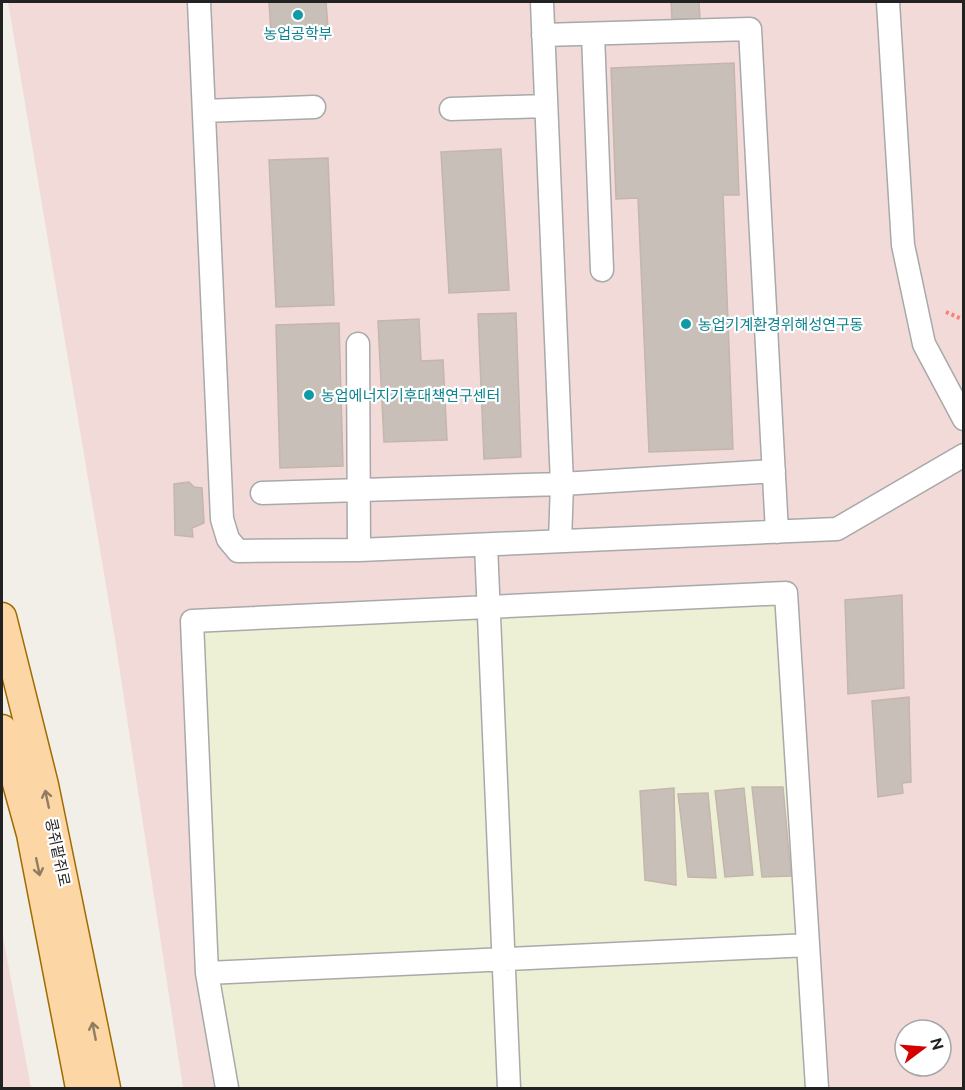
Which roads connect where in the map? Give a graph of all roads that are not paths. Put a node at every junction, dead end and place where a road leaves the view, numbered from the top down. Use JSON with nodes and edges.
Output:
{"nodes":[{"id":1,"x":199,"y":2,"type":"edge"},
{"id":2,"x":542,"y":2,"type":"edge"},
{"id":3,"x":888,"y":2,"type":"edge"},
{"id":4,"x":593,"y":34,"type":"junction"},
{"id":5,"x":543,"y":35,"type":"junction"},
{"id":6,"x":545,"y":106,"type":"junction"},
{"id":7,"x":314,"y":107,"type":"dead end"},
{"id":8,"x":451,"y":109,"type":"dead end"},
{"id":9,"x":204,"y":111,"type":"junction"},
{"id":10,"x":602,"y":270,"type":"dead end"},
{"id":11,"x":357,"y":344,"type":"dead end"},
{"id":12,"x":963,"y":419,"type":"edge"},
{"id":13,"x":963,"y":455,"type":"edge"},
{"id":14,"x":774,"y":471,"type":"junction"},
{"id":15,"x":562,"y":484,"type":"junction"},
{"id":16,"x":359,"y":492,"type":"junction"},
{"id":17,"x":262,"y":493,"type":"dead end"},
{"id":18,"x":777,"y":532,"type":"junction"},
{"id":19,"x":560,"y":542,"type":"junction"},
{"id":20,"x":486,"y":545,"type":"junction"},
{"id":21,"x":359,"y":550,"type":"junction"},
{"id":22,"x":490,"y":608,"type":"junction"},
{"id":23,"x":2,"y":617,"type":"edge"},
{"id":24,"x":2,"y":729,"type":"edge"},
{"id":25,"x":808,"y":945,"type":"junction"},
{"id":26,"x":504,"y":959,"type":"junction"},
{"id":27,"x":207,"y":973,"type":"junction"},
{"id":28,"x":80,"y":1089,"type":"edge"},
{"id":29,"x":106,"y":1089,"type":"edge"},
{"id":30,"x":227,"y":1089,"type":"edge"},
{"id":31,"x":509,"y":1089,"type":"edge"},
{"id":32,"x":817,"y":1089,"type":"edge"}],
"edges":[{"from":1,"to":9,"type":"lane"},
{"from":2,"to":5,"type":"lane"},
{"from":3,"to":12,"type":"lane"},
{"from":4,"to":5,"type":"lane"},
{"from":4,"to":10,"type":"lane"},
{"from":4,"to":14,"type":"lane"},
{"from":5,"to":6,"type":"lane"},
{"from":6,"to":8,"type":"lane"},
{"from":6,"to":15,"type":"lane"},
{"from":7,"to":9,"type":"lane"},
{"from":9,"to":21,"type":"lane"},
{"from":11,"to":16,"type":"lane"},
{"from":13,"to":18,"type":"lane"},
{"from":14,"to":15,"type":"lane"},
{"from":14,"to":18,"type":"lane"},
{"from":15,"to":16,"type":"lane"},
{"from":15,"to":19,"type":"lane"},
{"from":16,"to":17,"type":"lane"},
{"from":16,"to":21,"type":"lane"},
{"from":18,"to":19,"type":"lane"},
{"from":19,"to":20,"type":"lane"},
{"from":20,"to":21,"type":"lane"},
{"from":20,"to":22,"type":"lane"},
{"from":22,"to":25,"type":"lane"},
{"from":22,"to":26,"type":"lane"},
{"from":22,"to":27,"type":"lane"},
{"from":29,"to":23,"type":"main road","name":"콩쥐팥쥐로","one_way":true},
{"from":24,"to":28,"type":"main road","name":"콩쥐팥쥐로","one_way":true},
{"from":25,"to":26,"type":"lane"},
{"from":25,"to":32,"type":"lane"},
{"from":26,"to":27,"type":"lane"},
{"from":26,"to":31,"type":"lane"},
{"from":27,"to":30,"type":"lane"}]}
